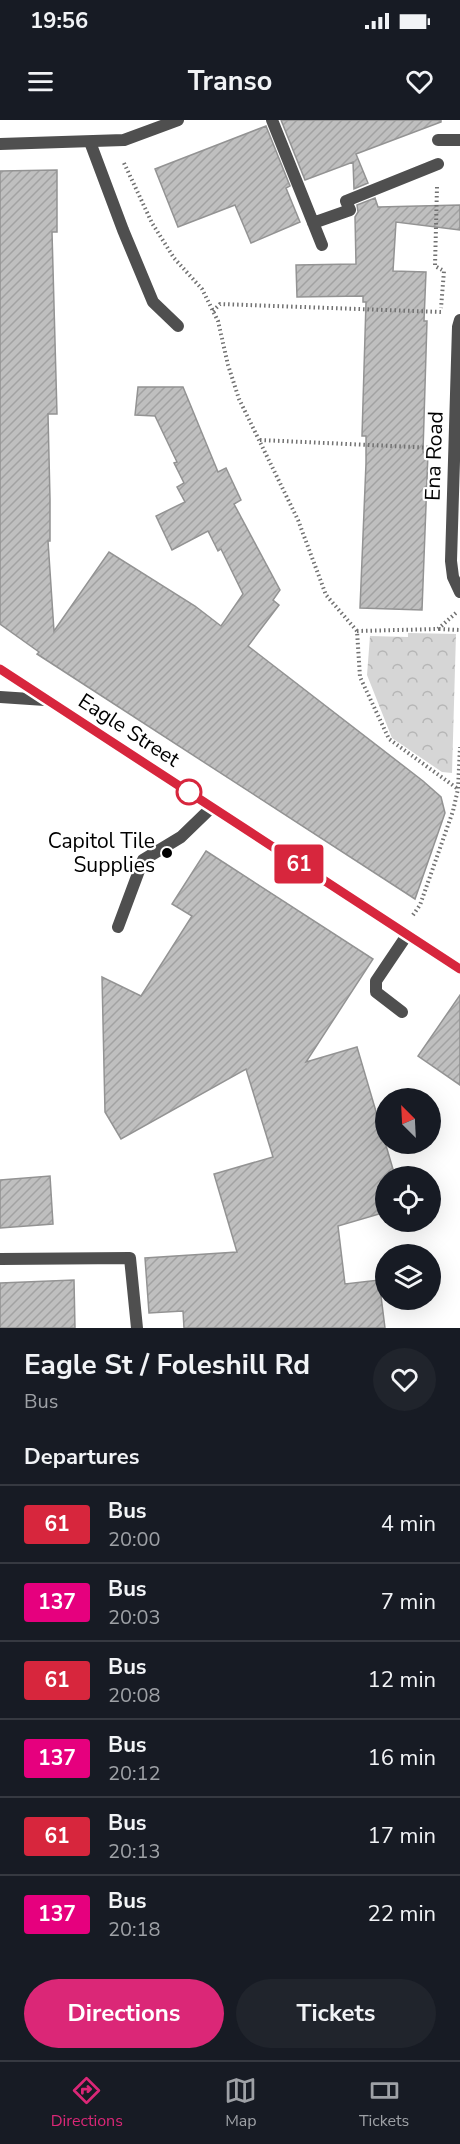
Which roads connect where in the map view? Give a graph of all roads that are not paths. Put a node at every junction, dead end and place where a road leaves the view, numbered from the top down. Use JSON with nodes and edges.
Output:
{"nodes":[{"id":1,"x":178,"y":120,"type":"edge"},
{"id":2,"x":272,"y":120,"type":"edge"},
{"id":3,"x":438,"y":140,"type":"dead end"},
{"id":4,"x":460,"y":140,"type":"edge"},
{"id":5,"x":90,"y":142,"type":"junction"},
{"id":6,"x":0,"y":144,"type":"edge"},
{"id":7,"x":438,"y":164,"type":"road end"},
{"id":8,"x":313,"y":223,"type":"junction"},
{"id":9,"x":322,"y":245,"type":"dead end"},
{"id":10,"x":455,"y":316,"type":"edge"},
{"id":11,"x":178,"y":327,"type":"dead end"},
{"id":12,"x":457,"y":449,"type":"edge"},
{"id":13,"x":460,"y":592,"type":"edge"},
{"id":14,"x":0,"y":669,"type":"edge"},
{"id":15,"x":0,"y":698,"type":"edge"},
{"id":16,"x":49,"y":701,"type":"junction"},
{"id":17,"x":212,"y":807,"type":"junction"},
{"id":18,"x":118,"y":927,"type":"dead end"},
{"id":19,"x":405,"y":933,"type":"junction"},
{"id":20,"x":460,"y":969,"type":"edge"},
{"id":21,"x":402,"y":1012,"type":"dead end"},
{"id":22,"x":0,"y":1259,"type":"edge"},
{"id":23,"x":137,"y":1328,"type":"edge"}],
"edges":[{"from":1,"to":5,"type":"street"},
{"from":2,"to":8,"type":"street"},
{"from":3,"to":4,"type":"street"},
{"from":5,"to":6,"type":"street"},
{"from":5,"to":11,"type":"street"},
{"from":7,"to":8,"type":"street"},
{"from":8,"to":9,"type":"street"},
{"from":10,"to":12,"type":"street","name":"Ena Road"},
{"from":12,"to":13,"type":"street","name":"Ena Road"},
{"from":14,"to":16,"type":"street","name":"Eagle Street"},
{"from":15,"to":16,"type":"street","name":"Eagle Street"},
{"from":16,"to":17,"type":"street","name":"Eagle Street"},
{"from":17,"to":18,"type":"street"},
{"from":17,"to":19,"type":"street","name":"Eagle Street"},
{"from":19,"to":20,"type":"street","name":"Eagle Street"},
{"from":19,"to":21,"type":"street"},
{"from":22,"to":23,"type":"street"}]}
